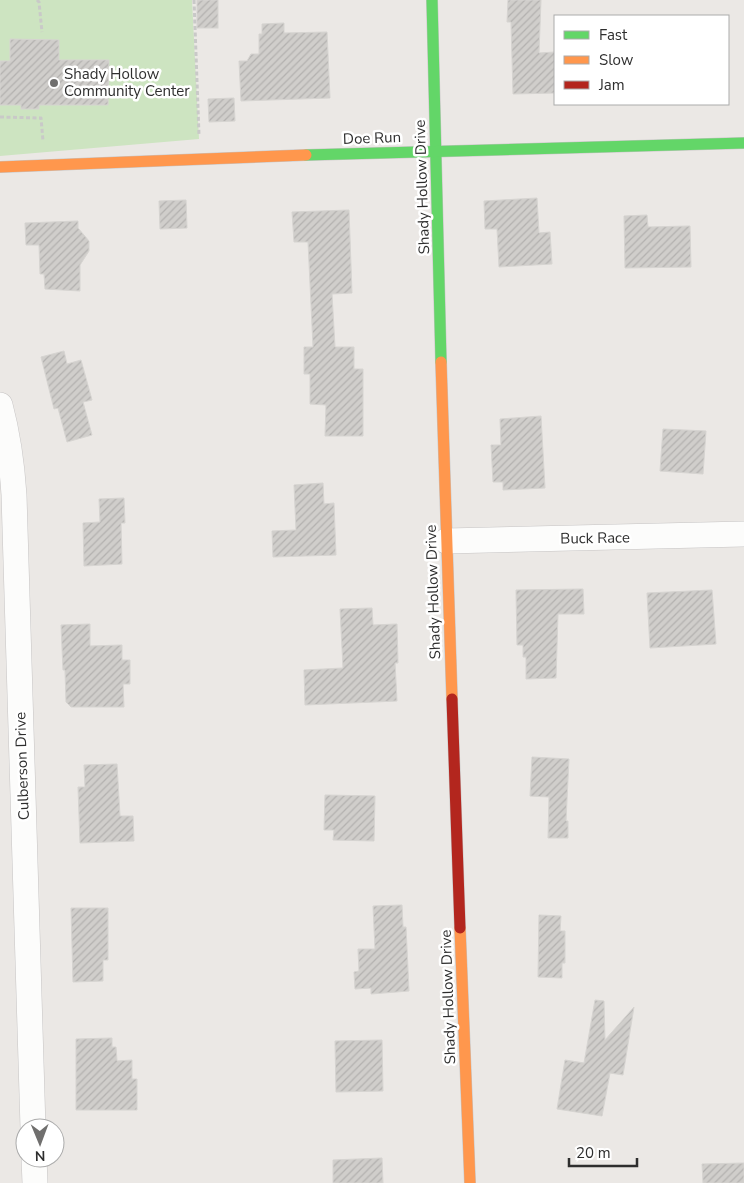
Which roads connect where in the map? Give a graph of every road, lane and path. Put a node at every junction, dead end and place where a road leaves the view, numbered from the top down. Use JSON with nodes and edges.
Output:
{"nodes":[{"id":1,"x":37,"y":0,"type":"edge"},
{"id":2,"x":194,"y":0,"type":"edge"},
{"id":3,"x":432,"y":0,"type":"edge"},
{"id":4,"x":42,"y":32,"type":"dead end"},
{"id":5,"x":0,"y":117,"type":"edge"},
{"id":6,"x":41,"y":118,"type":"dead end"},
{"id":7,"x":744,"y":143,"type":"edge"},
{"id":8,"x":436,"y":152,"type":"junction"},
{"id":9,"x":200,"y":158,"type":"junction"},
{"id":10,"x":0,"y":167,"type":"edge"},
{"id":11,"x":0,"y":405,"type":"edge"},
{"id":12,"x":744,"y":534,"type":"edge"},
{"id":13,"x":446,"y":541,"type":"junction"},
{"id":14,"x":33,"y":1118,"type":"edge"},
{"id":15,"x":34,"y":1168,"type":"edge"},
{"id":16,"x":35,"y":1183,"type":"edge"},
{"id":17,"x":470,"y":1183,"type":"edge"}],
"edges":[{"from":1,"to":4,"type":"path"},
{"from":2,"to":9,"type":"path"},
{"from":3,"to":8,"type":"street","name":"Shady Hollow Drive"},
{"from":5,"to":6,"type":"path"},
{"from":7,"to":8,"type":"street","name":"Doe Run"},
{"from":8,"to":9,"type":"street","name":"Doe Run"},
{"from":8,"to":13,"type":"street","name":"Shady Hollow Drive"},
{"from":9,"to":10,"type":"street","name":"Doe Run"},
{"from":11,"to":14,"type":"street","name":"Culberson Drive"},
{"from":12,"to":13,"type":"street","name":"Buck Race"},
{"from":13,"to":17,"type":"street","name":"Shady Hollow Drive"},
{"from":15,"to":16,"type":"street"}]}
